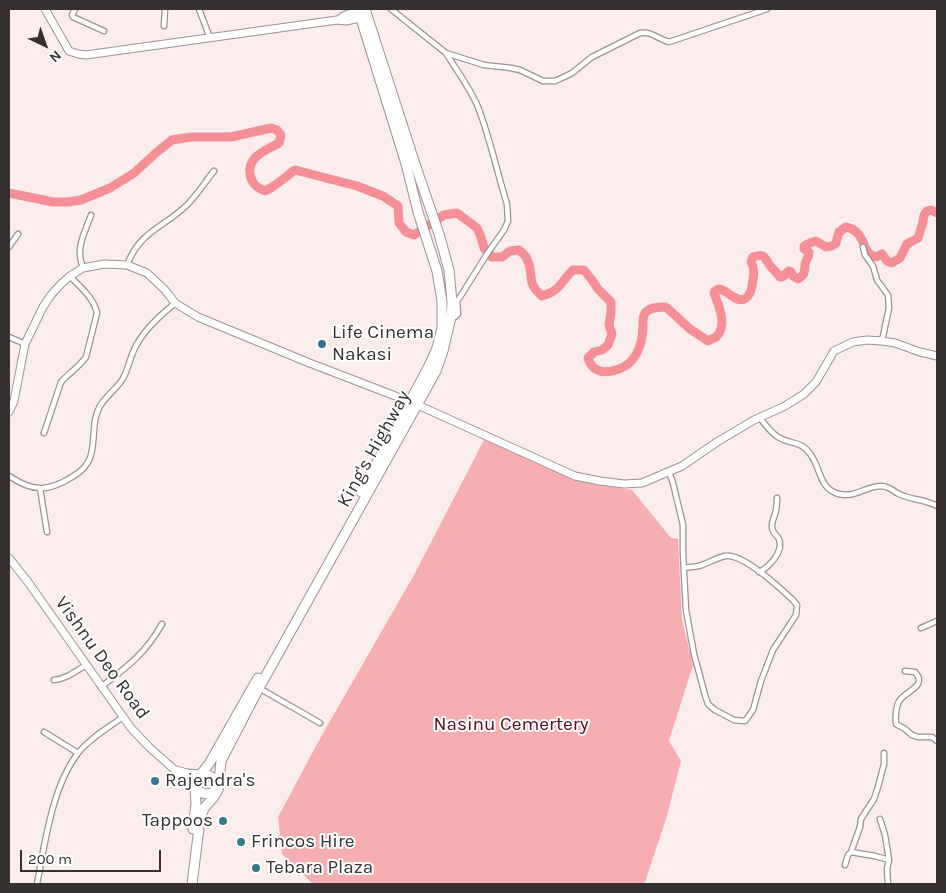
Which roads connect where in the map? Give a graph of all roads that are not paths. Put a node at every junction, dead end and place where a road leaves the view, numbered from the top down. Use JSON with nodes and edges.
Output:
{"nodes":[{"id":1,"x":45,"y":9,"type":"edge"},
{"id":2,"x":75,"y":9,"type":"edge"},
{"id":3,"x":165,"y":9,"type":"edge"},
{"id":4,"x":199,"y":9,"type":"edge"},
{"id":5,"x":391,"y":9,"type":"edge"},
{"id":6,"x":767,"y":9,"type":"edge"},
{"id":7,"x":362,"y":12,"type":"edge"},
{"id":8,"x":164,"y":26,"type":"dead end"},
{"id":9,"x":104,"y":31,"type":"dead end"},
{"id":10,"x":210,"y":38,"type":"junction"},
{"id":11,"x":446,"y":54,"type":"junction"},
{"id":12,"x":214,"y":171,"type":"dead end"},
{"id":13,"x":91,"y":215,"type":"dead end"},
{"id":14,"x":18,"y":234,"type":"dead end"},
{"id":15,"x":9,"y":247,"type":"edge"},
{"id":16,"x":863,"y":247,"type":"dead end"},
{"id":17,"x":127,"y":265,"type":"junction"},
{"id":18,"x":83,"y":268,"type":"junction"},
{"id":19,"x":70,"y":276,"type":"junction"},
{"id":20,"x":176,"y":303,"type":"junction"},
{"id":21,"x":451,"y":317,"type":"junction"},
{"id":22,"x":9,"y":337,"type":"edge"},
{"id":23,"x":882,"y":340,"type":"junction"},
{"id":24,"x":25,"y":344,"type":"junction"},
{"id":25,"x":937,"y":356,"type":"edge"},
{"id":26,"x":414,"y":403,"type":"junction"},
{"id":27,"x":9,"y":412,"type":"edge"},
{"id":28,"x":760,"y":418,"type":"junction"},
{"id":29,"x":44,"y":433,"type":"dead end"},
{"id":30,"x":669,"y":472,"type":"junction"},
{"id":31,"x":9,"y":476,"type":"edge"},
{"id":32,"x":40,"y":488,"type":"junction"},
{"id":33,"x":777,"y":498,"type":"dead end"},
{"id":34,"x":937,"y":506,"type":"edge"},
{"id":35,"x":47,"y":532,"type":"dead end"},
{"id":36,"x":9,"y":558,"type":"edge"},
{"id":37,"x":684,"y":568,"type":"junction"},
{"id":38,"x":760,"y":572,"type":"junction"},
{"id":39,"x":937,"y":621,"type":"edge"},
{"id":40,"x":162,"y":624,"type":"dead end"},
{"id":41,"x":921,"y":628,"type":"dead end"},
{"id":42,"x":86,"y":665,"type":"junction"},
{"id":43,"x":905,"y":671,"type":"dead end"},
{"id":44,"x":54,"y":680,"type":"dead end"},
{"id":45,"x":102,"y":687,"type":"junction"},
{"id":46,"x":259,"y":688,"type":"junction"},
{"id":47,"x":123,"y":717,"type":"junction"},
{"id":48,"x":320,"y":723,"type":"dead end"},
{"id":49,"x":44,"y":732,"type":"dead end"},
{"id":50,"x":937,"y":741,"type":"edge"},
{"id":51,"x":884,"y":752,"type":"dead end"},
{"id":52,"x":78,"y":753,"type":"junction"},
{"id":53,"x":176,"y":770,"type":"junction"},
{"id":54,"x":201,"y":774,"type":"junction"},
{"id":55,"x":194,"y":788,"type":"junction"},
{"id":56,"x":218,"y":788,"type":"junction"},
{"id":57,"x":880,"y":818,"type":"dead end"},
{"id":58,"x":850,"y":852,"type":"junction"},
{"id":59,"x":889,"y":860,"type":"junction"},
{"id":60,"x":845,"y":865,"type":"dead end"},
{"id":61,"x":37,"y":884,"type":"edge"},
{"id":62,"x":186,"y":884,"type":"edge"},
{"id":63,"x":192,"y":884,"type":"edge"},
{"id":64,"x":888,"y":884,"type":"edge"}],
"edges":[{"from":1,"to":10,"type":"street"},
{"from":2,"to":9,"type":"street"},
{"from":3,"to":8,"type":"street"},
{"from":4,"to":10,"type":"street"},
{"from":5,"to":11,"type":"street"},
{"from":6,"to":11,"type":"street"},
{"from":7,"to":10,"type":"street"},
{"from":7,"to":21,"type":"highway","name":"King's Highway"},
{"from":7,"to":26,"type":"highway","name":"King's Highway"},
{"from":11,"to":21,"type":"street"},
{"from":12,"to":17,"type":"street"},
{"from":13,"to":18,"type":"street"},
{"from":14,"to":15,"type":"street"},
{"from":16,"to":23,"type":"street"},
{"from":17,"to":18,"type":"street"},
{"from":17,"to":20,"type":"street"},
{"from":18,"to":19,"type":"street"},
{"from":19,"to":24,"type":"street"},
{"from":19,"to":29,"type":"street"},
{"from":20,"to":26,"type":"street"},
{"from":20,"to":32,"type":"street"},
{"from":21,"to":26,"type":"highway","name":"King's Highway"},
{"from":22,"to":24,"type":"street"},
{"from":23,"to":25,"type":"street"},
{"from":23,"to":28,"type":"street"},
{"from":24,"to":27,"type":"street"},
{"from":26,"to":30,"type":"street"},
{"from":26,"to":46,"type":"highway","name":"King's Highway"},
{"from":26,"to":54,"type":"highway","name":"King's Highway"},
{"from":28,"to":30,"type":"street"},
{"from":28,"to":34,"type":"street"},
{"from":30,"to":37,"type":"street"},
{"from":31,"to":32,"type":"street"},
{"from":32,"to":35,"type":"street"},
{"from":33,"to":38,"type":"street"},
{"from":36,"to":42,"type":"street","name":"Vishnu Deo Road"},
{"from":37,"to":38,"type":"street"},
{"from":37,"to":38,"type":"street"},
{"from":39,"to":41,"type":"street"},
{"from":40,"to":45,"type":"street"},
{"from":42,"to":44,"type":"street"},
{"from":42,"to":45,"type":"street","name":"Vishnu Deo Road"},
{"from":43,"to":50,"type":"street"},
{"from":45,"to":47,"type":"street","name":"Vishnu Deo Road"},
{"from":46,"to":48,"type":"street"},
{"from":46,"to":56,"type":"highway","name":"King's Highway"},
{"from":47,"to":52,"type":"street"},
{"from":47,"to":53,"type":"street","name":"Vishnu Deo Road"},
{"from":49,"to":52,"type":"street"},
{"from":51,"to":58,"type":"street"},
{"from":52,"to":61,"type":"street"},
{"from":53,"to":54,"type":"street"},
{"from":53,"to":55,"type":"street","name":"Vishnu Deo Road"},
{"from":54,"to":55,"type":"highway","name":"King's Highway"},
{"from":54,"to":56,"type":"highway"},
{"from":55,"to":56,"type":"highway"},
{"from":55,"to":62,"type":"highway","name":"King's Highway"},
{"from":56,"to":63,"type":"highway","name":"King's Highway"},
{"from":57,"to":59,"type":"street"},
{"from":58,"to":59,"type":"street"},
{"from":58,"to":60,"type":"street"},
{"from":59,"to":64,"type":"street"}]}
